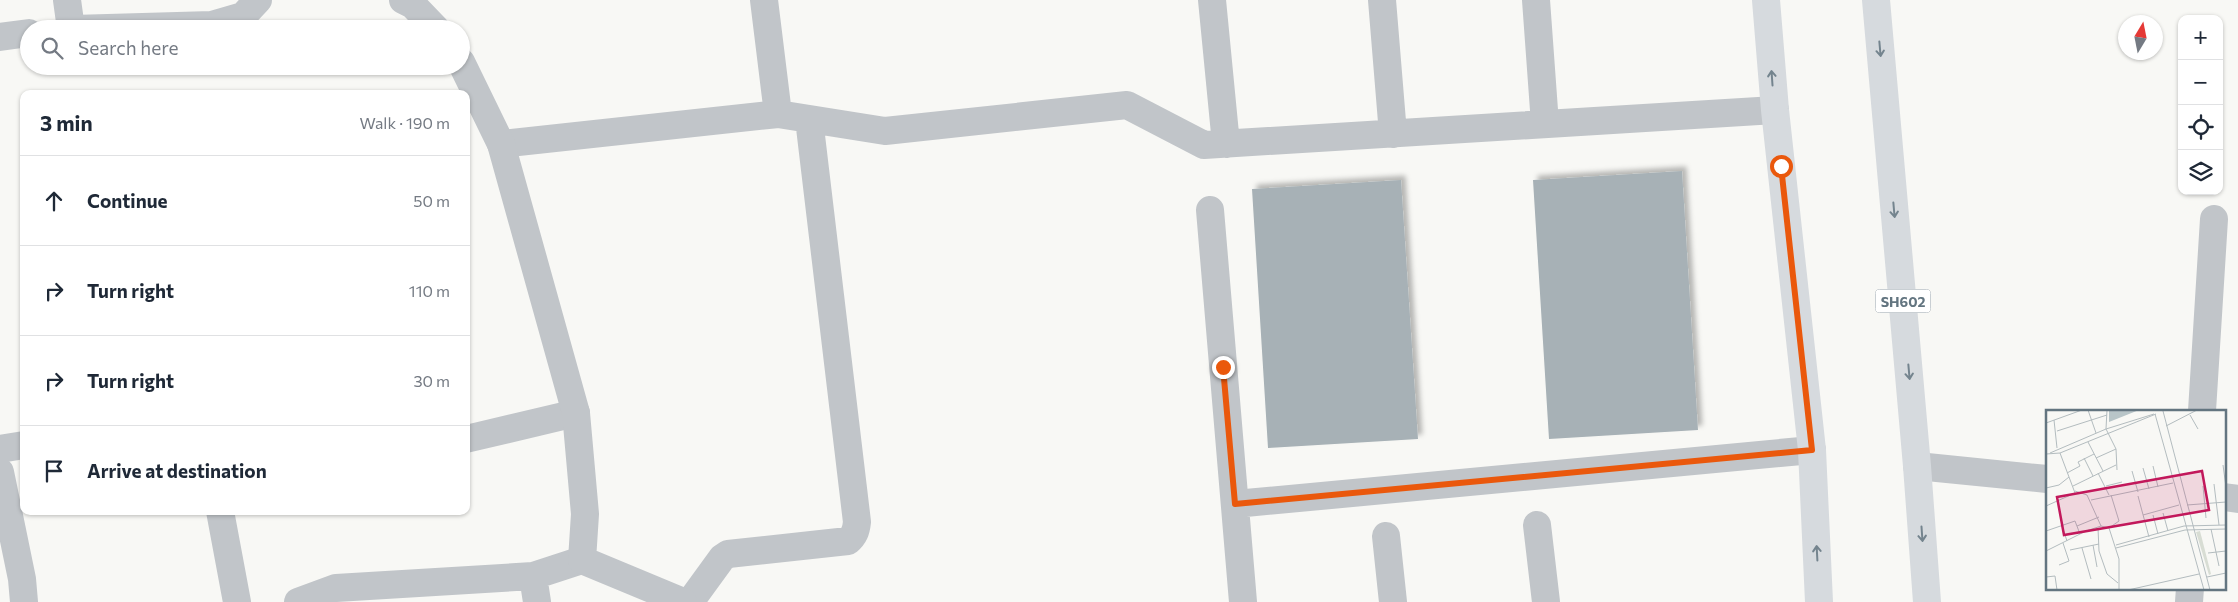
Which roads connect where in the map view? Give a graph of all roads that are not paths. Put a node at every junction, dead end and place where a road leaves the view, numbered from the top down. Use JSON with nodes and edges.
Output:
{"nodes":[{"id":1,"x":67,"y":0,"type":"edge"},
{"id":2,"x":258,"y":0,"type":"edge"},
{"id":3,"x":403,"y":0,"type":"edge"},
{"id":4,"x":764,"y":0,"type":"edge"},
{"id":5,"x":1212,"y":0,"type":"edge"},
{"id":6,"x":1382,"y":0,"type":"edge"},
{"id":7,"x":1536,"y":0,"type":"edge"},
{"id":8,"x":1766,"y":0,"type":"edge"},
{"id":9,"x":1876,"y":0,"type":"edge"},
{"id":10,"x":70,"y":20,"type":"edge"},
{"id":11,"x":229,"y":20,"type":"edge"},
{"id":12,"x":427,"y":20,"type":"edge"},
{"id":13,"x":20,"y":35,"type":"edge"},
{"id":14,"x":0,"y":37,"type":"edge"},
{"id":15,"x":467,"y":75,"type":"edge"},
{"id":16,"x":1775,"y":110,"type":"junction"},
{"id":17,"x":778,"y":114,"type":"junction"},
{"id":18,"x":808,"y":119,"type":"junction"},
{"id":19,"x":1544,"y":124,"type":"junction"},
{"id":20,"x":1393,"y":134,"type":"junction"},
{"id":21,"x":501,"y":144,"type":"junction"},
{"id":22,"x":1226,"y":144,"type":"junction"},
{"id":23,"x":1210,"y":210,"type":"dead end"},
{"id":24,"x":2214,"y":219,"type":"dead end"},
{"id":25,"x":2202,"y":410,"type":"edge"},
{"id":26,"x":576,"y":412,"type":"junction"},
{"id":27,"x":470,"y":438,"type":"edge"},
{"id":28,"x":20,"y":446,"type":"edge"},
{"id":29,"x":0,"y":449,"type":"edge"},
{"id":30,"x":1812,"y":450,"type":"junction"},
{"id":31,"x":1917,"y":466,"type":"junction"},
{"id":32,"x":0,"y":472,"type":"edge"},
{"id":33,"x":2046,"y":479,"type":"edge"},
{"id":34,"x":1235,"y":504,"type":"junction"},
{"id":35,"x":221,"y":515,"type":"edge"},
{"id":36,"x":1537,"y":525,"type":"dead end"},
{"id":37,"x":1386,"y":536,"type":"dead end"},
{"id":38,"x":582,"y":560,"type":"junction"},
{"id":39,"x":535,"y":589,"type":"edge"},
{"id":40,"x":24,"y":602,"type":"edge"},
{"id":41,"x":237,"y":602,"type":"edge"},
{"id":42,"x":298,"y":602,"type":"edge"},
{"id":43,"x":683,"y":602,"type":"edge"},
{"id":44,"x":690,"y":602,"type":"edge"},
{"id":45,"x":1243,"y":602,"type":"edge"},
{"id":46,"x":1393,"y":602,"type":"edge"},
{"id":47,"x":1546,"y":602,"type":"edge"},
{"id":48,"x":1819,"y":602,"type":"edge"},
{"id":49,"x":1927,"y":602,"type":"edge"}],
"edges":[{"from":1,"to":10,"type":"street"},
{"from":2,"to":11,"type":"street"},
{"from":3,"to":12,"type":"street"},
{"from":4,"to":17,"type":"street"},
{"from":5,"to":22,"type":"street"},
{"from":6,"to":20,"type":"street"},
{"from":7,"to":19,"type":"street"},
{"from":16,"to":8,"type":"main road","one_way":true},
{"from":9,"to":31,"type":"main road","number":"SH602","one_way":true},
{"from":13,"to":14,"type":"street"},
{"from":15,"to":21,"type":"street"},
{"from":16,"to":19,"type":"street"},
{"from":16,"to":30,"type":"main road"},
{"from":17,"to":18,"type":"street"},
{"from":17,"to":21,"type":"street"},
{"from":18,"to":22,"type":"street"},
{"from":18,"to":44,"type":"street"},
{"from":19,"to":20,"type":"street"},
{"from":20,"to":22,"type":"street"},
{"from":21,"to":26,"type":"street"},
{"from":23,"to":34,"type":"street"},
{"from":24,"to":25,"type":"street"},
{"from":26,"to":27,"type":"street"},
{"from":26,"to":38,"type":"street"},
{"from":28,"to":29,"type":"street"},
{"from":30,"to":34,"type":"street"},
{"from":48,"to":30,"type":"main road","one_way":true},
{"from":31,"to":33,"type":"street"},
{"from":31,"to":49,"type":"main road","number":"SH602","one_way":true},
{"from":32,"to":40,"type":"street"},
{"from":34,"to":45,"type":"street"},
{"from":35,"to":41,"type":"street"},
{"from":36,"to":47,"type":"street"},
{"from":37,"to":46,"type":"street"},
{"from":38,"to":39,"type":"street"},
{"from":38,"to":43,"type":"street"},
{"from":39,"to":42,"type":"street"}]}
